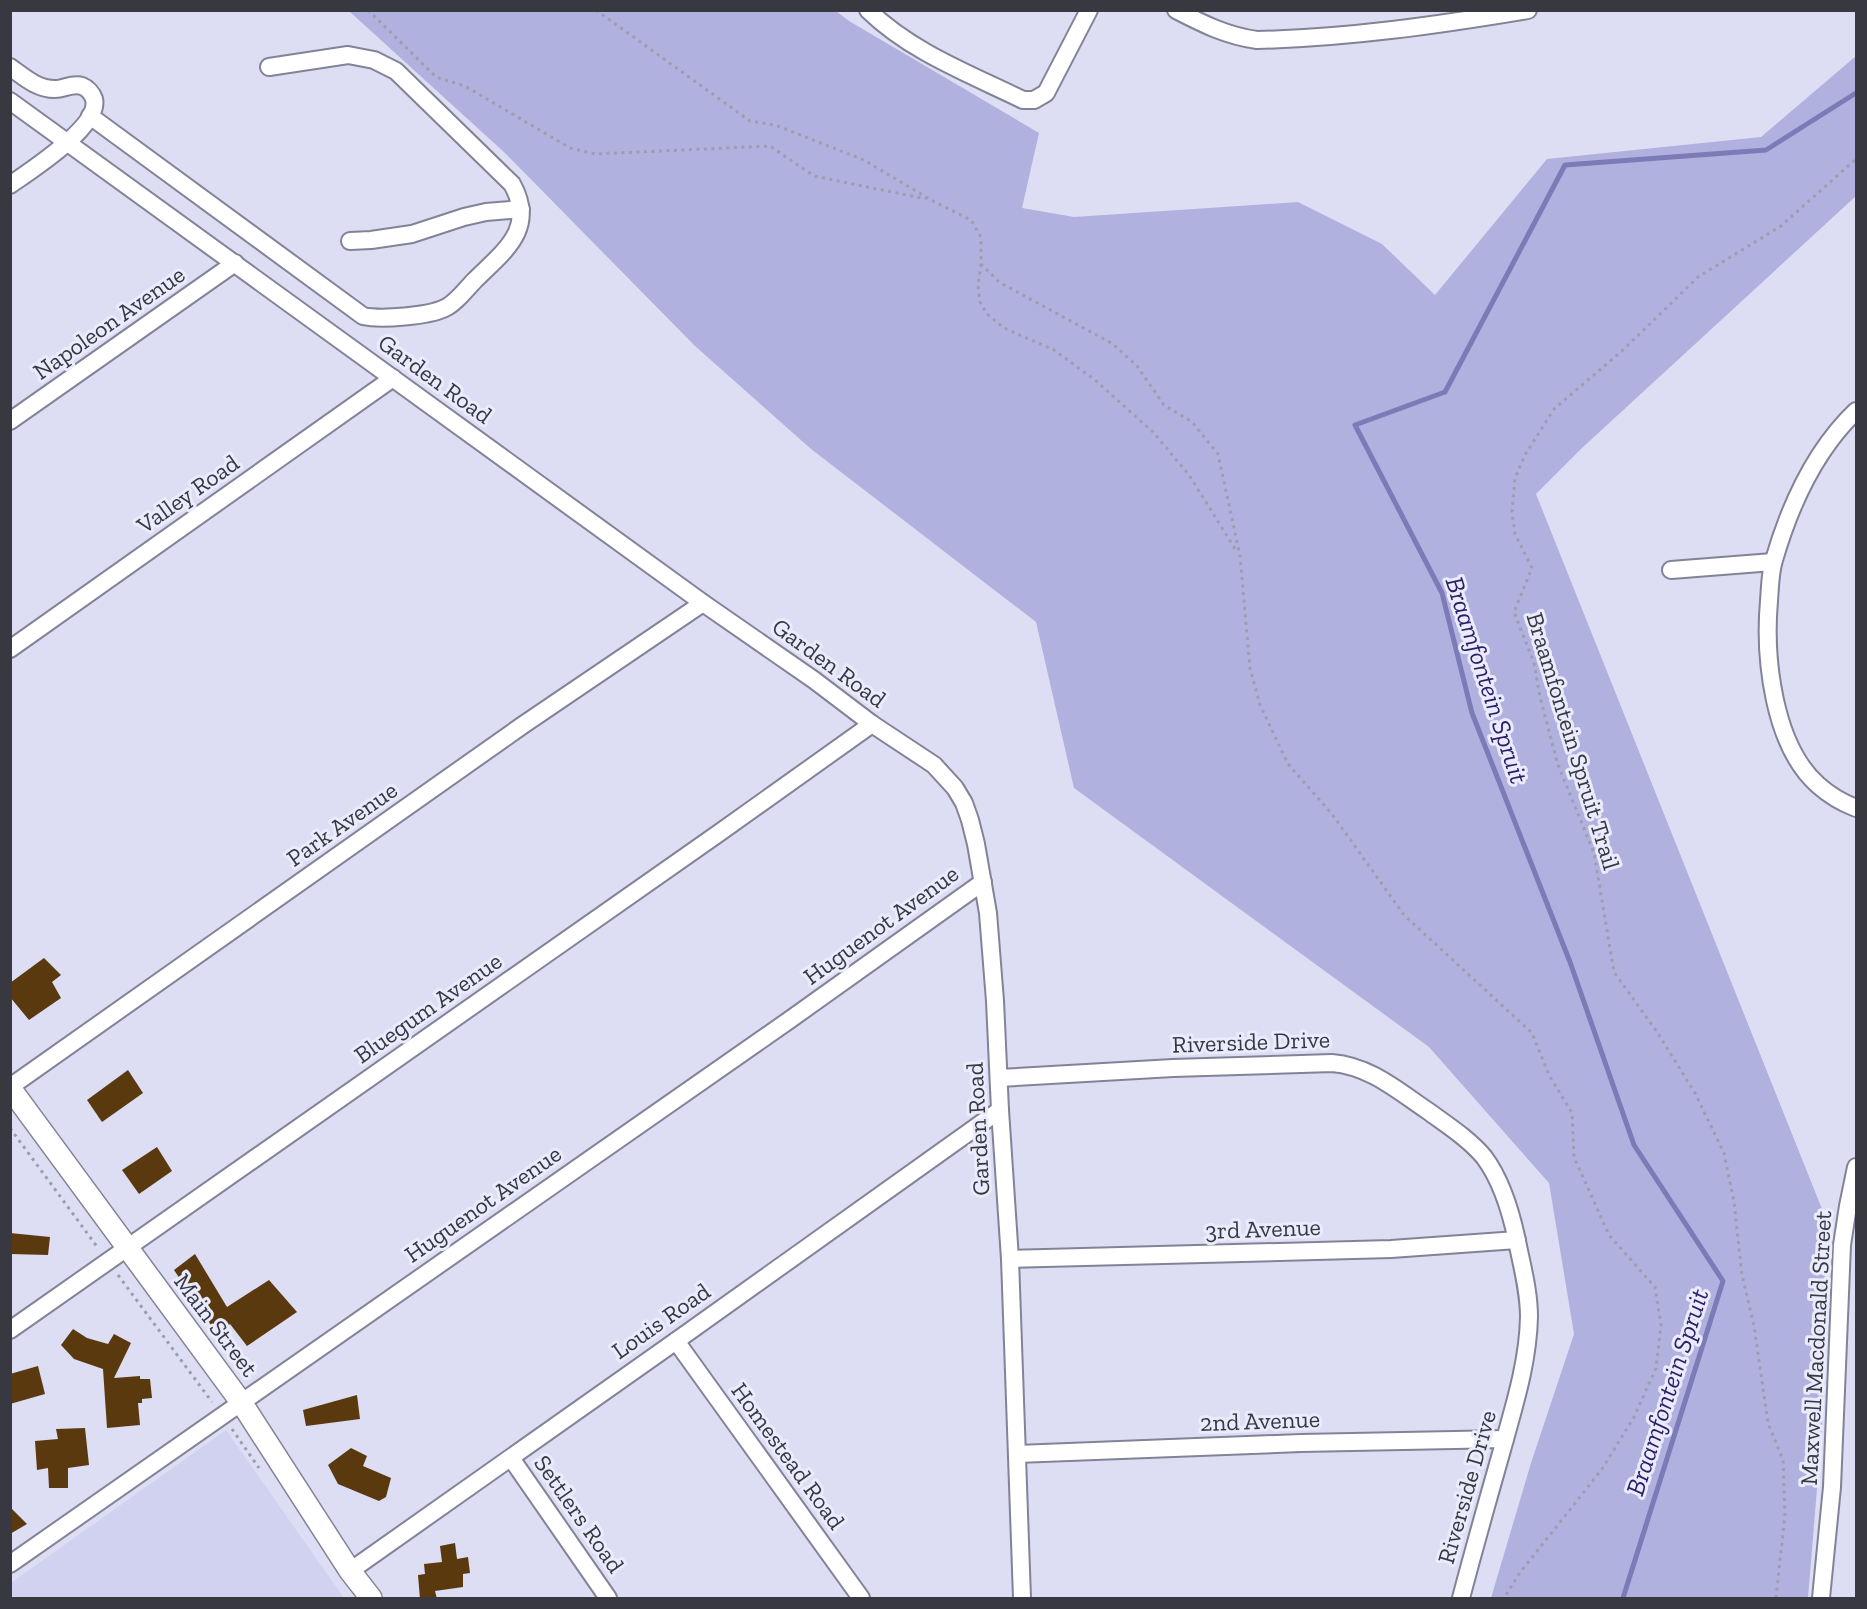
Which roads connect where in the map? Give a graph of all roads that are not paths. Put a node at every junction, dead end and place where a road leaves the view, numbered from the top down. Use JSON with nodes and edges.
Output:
{"nodes":[{"id":1,"x":868,"y":10,"type":"edge"},
{"id":2,"x":1089,"y":10,"type":"edge"},
{"id":3,"x":1176,"y":10,"type":"edge"},
{"id":4,"x":1528,"y":10,"type":"edge"},
{"id":5,"x":10,"y":67,"type":"edge"},
{"id":6,"x":269,"y":67,"type":"dead end"},
{"id":7,"x":10,"y":101,"type":"edge"},
{"id":8,"x":90,"y":116,"type":"junction"},
{"id":9,"x":67,"y":142,"type":"junction"},
{"id":10,"x":10,"y":185,"type":"edge"},
{"id":11,"x":521,"y":209,"type":"junction"},
{"id":12,"x":350,"y":241,"type":"dead end"},
{"id":13,"x":235,"y":263,"type":"junction"},
{"id":14,"x":393,"y":378,"type":"junction"},
{"id":15,"x":1857,"y":411,"type":"edge"},
{"id":16,"x":10,"y":421,"type":"edge"},
{"id":17,"x":1773,"y":562,"type":"junction"},
{"id":18,"x":1671,"y":570,"type":"dead end"},
{"id":19,"x":703,"y":603,"type":"junction"},
{"id":20,"x":10,"y":649,"type":"edge"},
{"id":21,"x":872,"y":724,"type":"junction"},
{"id":22,"x":1857,"y":808,"type":"edge"},
{"id":23,"x":982,"y":882,"type":"junction"},
{"id":24,"x":999,"y":1077,"type":"junction"},
{"id":25,"x":10,"y":1088,"type":"edge"},
{"id":26,"x":1000,"y":1110,"type":"junction"},
{"id":27,"x":1857,"y":1167,"type":"edge"},
{"id":28,"x":1517,"y":1240,"type":"junction"},
{"id":29,"x":127,"y":1247,"type":"junction"},
{"id":30,"x":1010,"y":1259,"type":"junction"},
{"id":31,"x":10,"y":1330,"type":"edge"},
{"id":32,"x":676,"y":1341,"type":"junction"},
{"id":33,"x":241,"y":1402,"type":"junction"},
{"id":34,"x":1505,"y":1439,"type":"junction"},
{"id":35,"x":1017,"y":1454,"type":"junction"},
{"id":36,"x":511,"y":1458,"type":"junction"},
{"id":37,"x":10,"y":1564,"type":"edge"},
{"id":38,"x":350,"y":1571,"type":"junction"},
{"id":39,"x":371,"y":1599,"type":"edge"},
{"id":40,"x":608,"y":1599,"type":"edge"},
{"id":41,"x":861,"y":1599,"type":"edge"},
{"id":42,"x":1022,"y":1599,"type":"edge"},
{"id":43,"x":1461,"y":1599,"type":"edge"},
{"id":44,"x":1821,"y":1599,"type":"edge"}],
"edges":[{"from":1,"to":2,"type":"street"},
{"from":3,"to":4,"type":"street"},
{"from":5,"to":8,"type":"street"},
{"from":6,"to":11,"type":"street"},
{"from":7,"to":9,"type":"street","name":"Garden Road"},
{"from":8,"to":9,"type":"street"},
{"from":8,"to":11,"type":"street"},
{"from":9,"to":10,"type":"street"},
{"from":9,"to":13,"type":"street","name":"Garden Road"},
{"from":11,"to":12,"type":"street"},
{"from":13,"to":14,"type":"street","name":"Garden Road"},
{"from":13,"to":16,"type":"street","name":"Napoleon Avenue"},
{"from":14,"to":19,"type":"street","name":"Garden Road"},
{"from":14,"to":20,"type":"street","name":"Valley Road"},
{"from":15,"to":17,"type":"street"},
{"from":17,"to":18,"type":"street"},
{"from":17,"to":22,"type":"street"},
{"from":19,"to":21,"type":"street","name":"Garden Road"},
{"from":19,"to":25,"type":"street","name":"Park Avenue"},
{"from":21,"to":23,"type":"street","name":"Garden Road"},
{"from":21,"to":29,"type":"street","name":"Bluegum Avenue"},
{"from":23,"to":24,"type":"street","name":"Garden Road"},
{"from":23,"to":33,"type":"street","name":"Huguenot Avenue"},
{"from":24,"to":26,"type":"street","name":"Garden Road"},
{"from":24,"to":28,"type":"street","name":"Riverside Drive"},
{"from":25,"to":29,"type":"street","name":"Main Street"},
{"from":26,"to":30,"type":"street","name":"Garden Road"},
{"from":26,"to":32,"type":"street","name":"Louis Road"},
{"from":27,"to":44,"type":"street","name":"Maxwell Macdonald Street"},
{"from":28,"to":30,"type":"street","name":"3rd Avenue"},
{"from":28,"to":34,"type":"street","name":"Riverside Drive"},
{"from":29,"to":31,"type":"street","name":"Bluegum Avenue"},
{"from":29,"to":33,"type":"street","name":"Main Street"},
{"from":30,"to":35,"type":"street","name":"Garden Road"},
{"from":32,"to":36,"type":"street","name":"Louis Road"},
{"from":32,"to":41,"type":"street","name":"Homestead Road"},
{"from":33,"to":37,"type":"street","name":"Huguenot Avenue"},
{"from":33,"to":38,"type":"street","name":"Main Street"},
{"from":34,"to":35,"type":"street","name":"2nd Avenue"},
{"from":34,"to":43,"type":"street","name":"Riverside Drive"},
{"from":35,"to":42,"type":"street","name":"Garden Road"},
{"from":36,"to":38,"type":"street","name":"Louis Road"},
{"from":36,"to":40,"type":"street","name":"Settlers Road"},
{"from":38,"to":39,"type":"street","name":"Main Street"}]}
